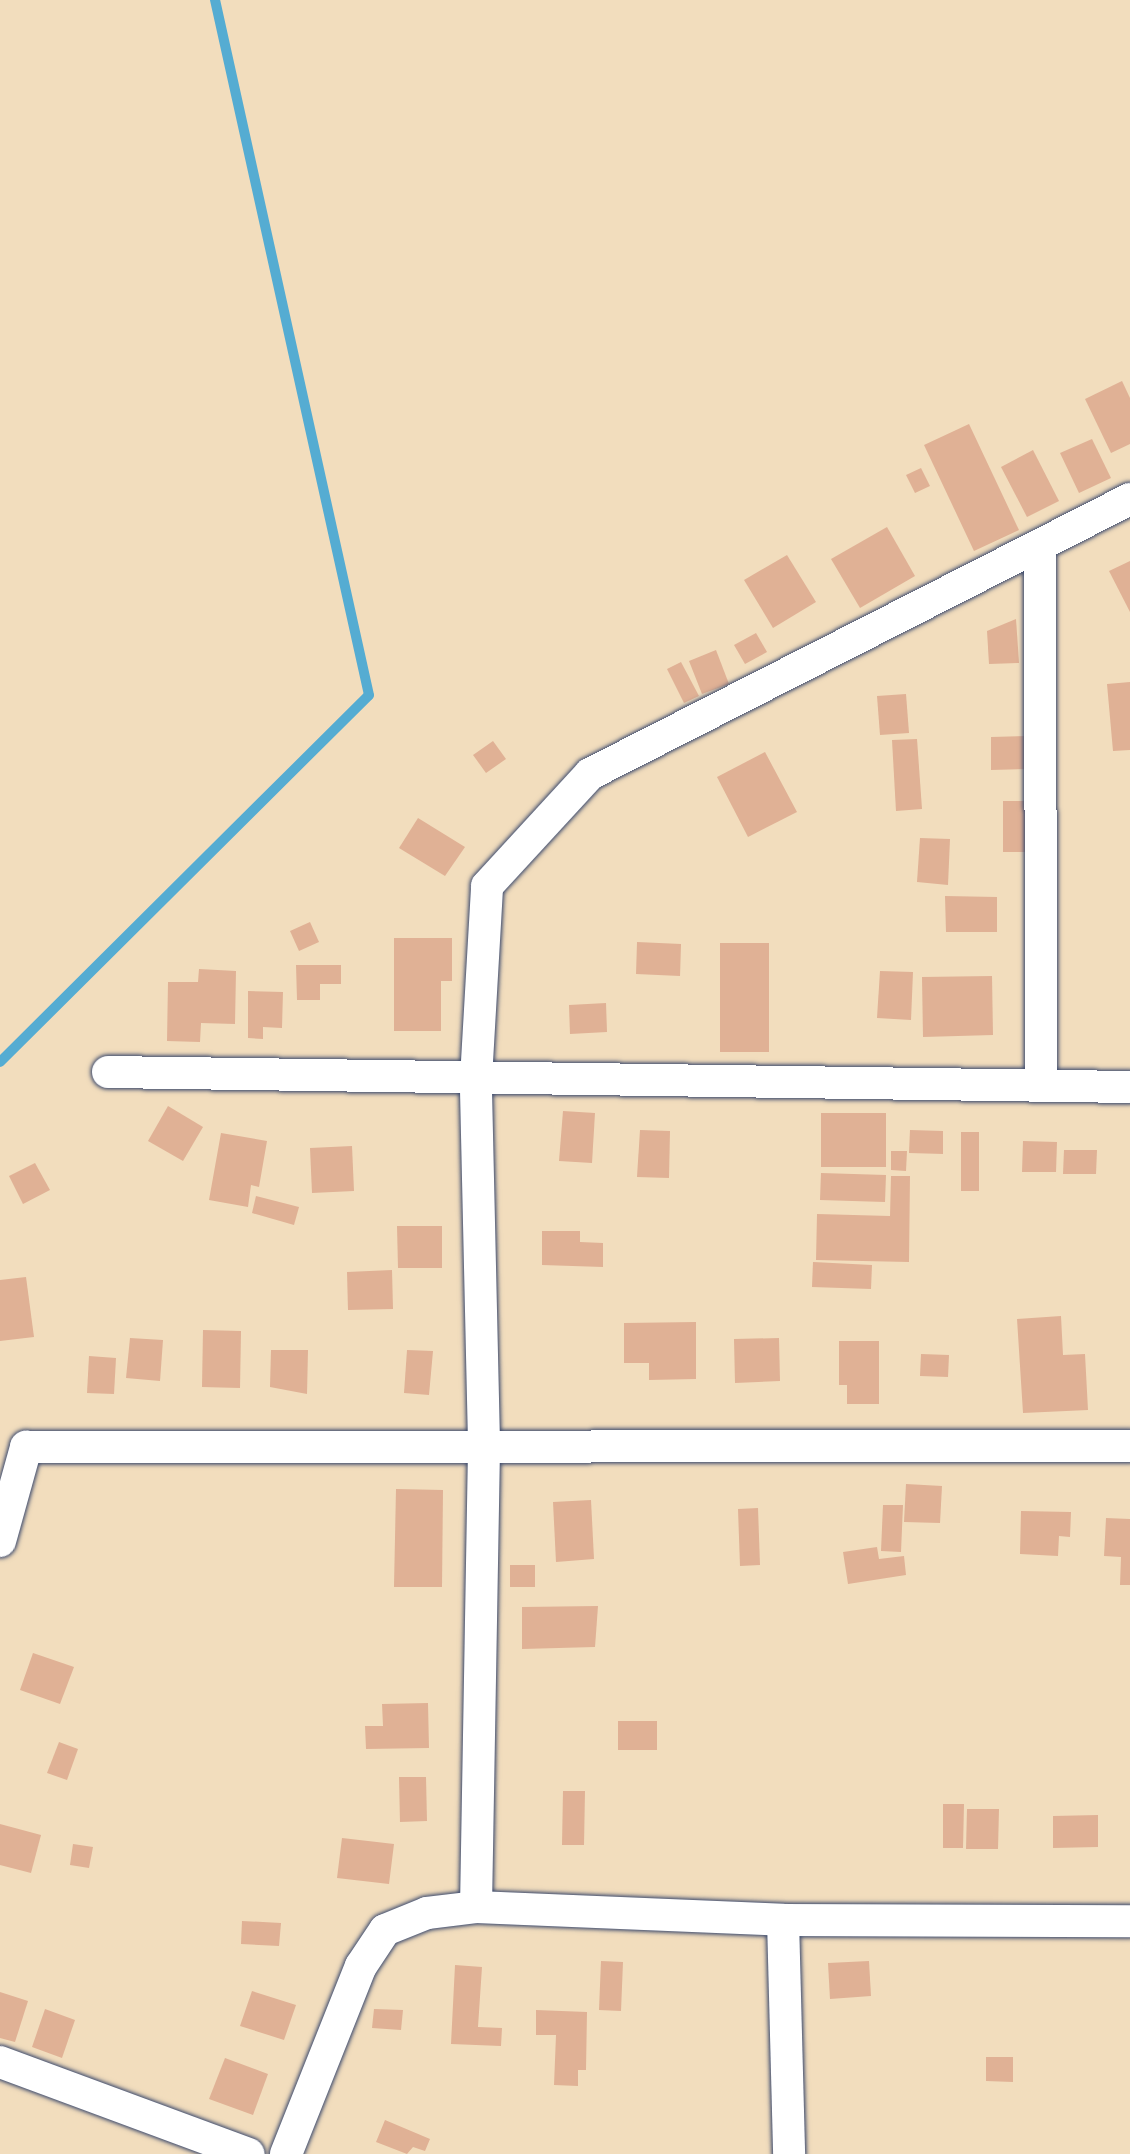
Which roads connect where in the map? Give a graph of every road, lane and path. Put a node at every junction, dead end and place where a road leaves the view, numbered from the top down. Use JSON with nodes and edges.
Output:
{"nodes":[{"id":1,"x":1130,"y":499,"type":"edge"},
{"id":2,"x":1040,"y":545,"type":"junction"},
{"id":3,"x":108,"y":1072,"type":"dead end"},
{"id":4,"x":476,"y":1079,"type":"junction"},
{"id":5,"x":1041,"y":1086,"type":"junction"},
{"id":6,"x":1130,"y":1087,"type":"edge"},
{"id":7,"x":484,"y":1443,"type":"junction"},
{"id":8,"x":1130,"y":1446,"type":"edge"},
{"id":9,"x":0,"y":1541,"type":"edge"},
{"id":10,"x":476,"y":1907,"type":"junction"},
{"id":11,"x":783,"y":1920,"type":"junction"},
{"id":12,"x":1130,"y":1921,"type":"edge"},
{"id":13,"x":0,"y":2062,"type":"edge"},
{"id":14,"x":249,"y":2154,"type":"edge"},
{"id":15,"x":286,"y":2154,"type":"edge"},
{"id":16,"x":789,"y":2154,"type":"edge"}],
"edges":[{"from":1,"to":2,"type":"street"},
{"from":2,"to":4,"type":"street"},
{"from":2,"to":5,"type":"street"},
{"from":3,"to":4,"type":"street"},
{"from":4,"to":5,"type":"street"},
{"from":4,"to":7,"type":"street"},
{"from":5,"to":6,"type":"street"},
{"from":7,"to":8,"type":"street"},
{"from":7,"to":9,"type":"street"},
{"from":7,"to":10,"type":"street"},
{"from":10,"to":11,"type":"street"},
{"from":10,"to":15,"type":"street"},
{"from":11,"to":12,"type":"street"},
{"from":11,"to":16,"type":"street"},
{"from":13,"to":14,"type":"street"}]}
